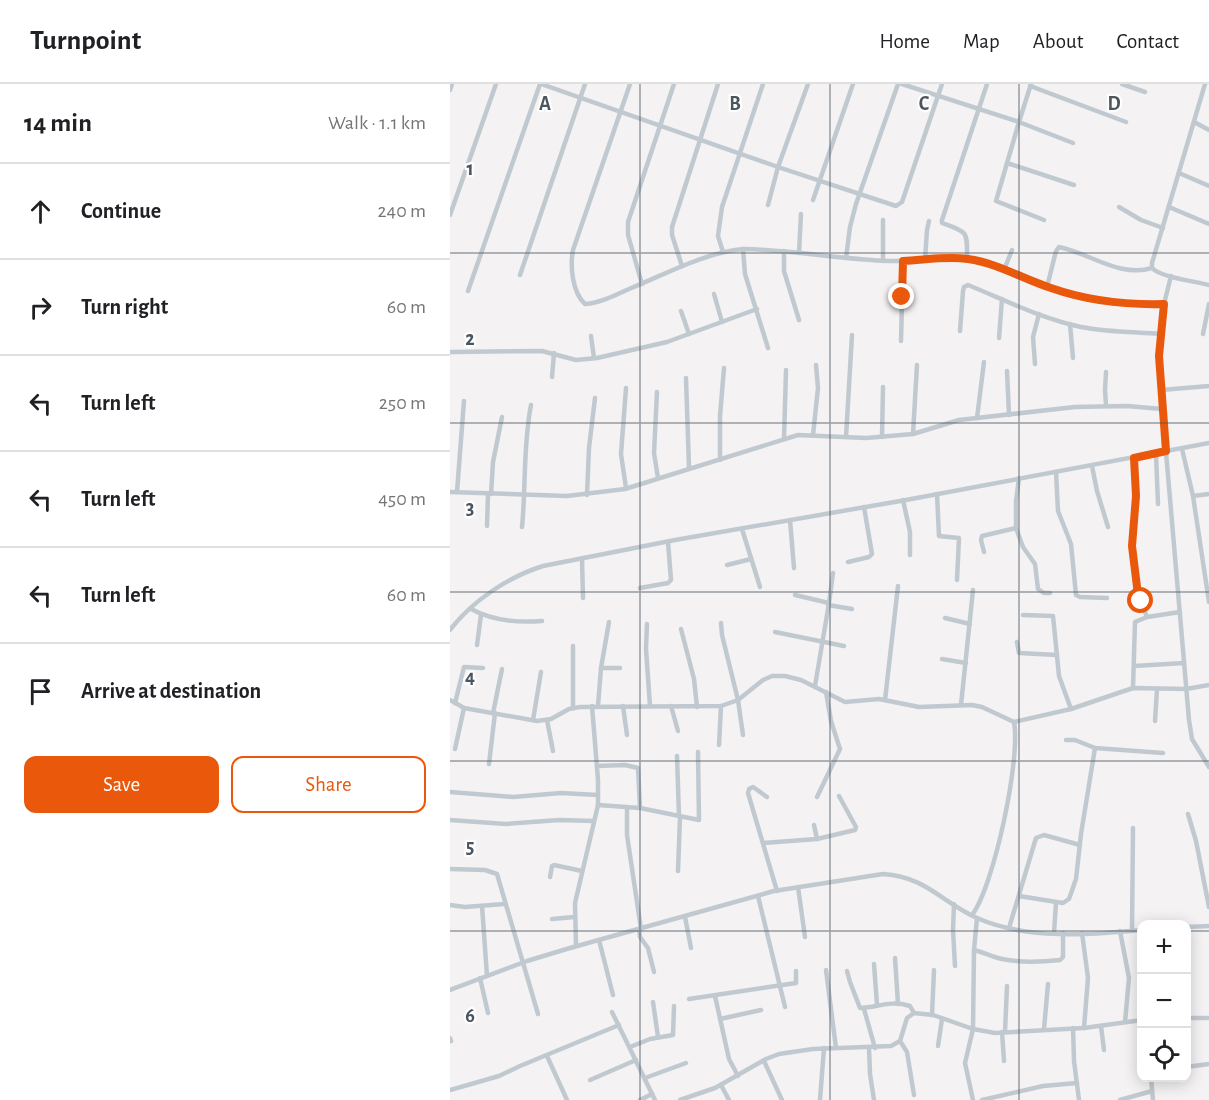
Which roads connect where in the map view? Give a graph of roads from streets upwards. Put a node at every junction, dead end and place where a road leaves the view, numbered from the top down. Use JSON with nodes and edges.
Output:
{"nodes":[{"id":1,"x":452,"y":84,"type":"edge"},
{"id":2,"x":496,"y":84,"type":"edge"},
{"id":3,"x":540,"y":84,"type":"edge"},
{"id":4,"x":585,"y":84,"type":"edge"},
{"id":5,"x":630,"y":84,"type":"edge"},
{"id":6,"x":674,"y":84,"type":"edge"},
{"id":7,"x":718,"y":84,"type":"edge"},
{"id":8,"x":763,"y":84,"type":"edge"},
{"id":9,"x":808,"y":84,"type":"edge"},
{"id":10,"x":853,"y":84,"type":"edge"},
{"id":11,"x":900,"y":84,"type":"edge"},
{"id":12,"x":942,"y":84,"type":"edge"},
{"id":13,"x":987,"y":84,"type":"edge"},
{"id":14,"x":1122,"y":84,"type":"edge"},
{"id":15,"x":1205,"y":84,"type":"edge"},
{"id":16,"x":1030,"y":85,"type":"edge"},
{"id":17,"x":450,"y":90,"type":"edge"},
{"id":18,"x":1145,"y":92,"type":"dead end"},
{"id":19,"x":938,"y":96,"type":"junction"},
{"id":20,"x":580,"y":98,"type":"junction"},
{"id":21,"x":978,"y":109,"type":"junction"},
{"id":22,"x":619,"y":111,"type":"junction"},
{"id":23,"x":1019,"y":122,"type":"junction"},
{"id":24,"x":1126,"y":122,"type":"dead end"},
{"id":25,"x":1194,"y":122,"type":"junction"},
{"id":26,"x":659,"y":125,"type":"junction"},
{"id":27,"x":1209,"y":129,"type":"edge"},
{"id":28,"x":699,"y":139,"type":"junction"},
{"id":29,"x":1074,"y":144,"type":"dead end"},
{"id":30,"x":740,"y":153,"type":"junction"},
{"id":31,"x":1007,"y":163,"type":"junction"},
{"id":32,"x":778,"y":167,"type":"junction"},
{"id":33,"x":1179,"y":173,"type":"junction"},
{"id":34,"x":820,"y":180,"type":"junction"},
{"id":35,"x":1074,"y":185,"type":"dead end"},
{"id":36,"x":1209,"y":186,"type":"edge"},
{"id":37,"x":860,"y":195,"type":"junction"},
{"id":38,"x":813,"y":200,"type":"dead end"},
{"id":39,"x":768,"y":205,"type":"dead end"},
{"id":40,"x":1119,"y":207,"type":"dead end"},
{"id":41,"x":1169,"y":207,"type":"junction"},
{"id":42,"x":801,"y":214,"type":"dead end"},
{"id":43,"x":450,"y":215,"type":"edge"},
{"id":44,"x":884,"y":220,"type":"dead end"},
{"id":45,"x":1044,"y":220,"type":"dead end"},
{"id":46,"x":929,"y":221,"type":"dead end"},
{"id":47,"x":1209,"y":224,"type":"edge"},
{"id":48,"x":1162,"y":228,"type":"junction"},
{"id":49,"x":743,"y":249,"type":"junction"},
{"id":50,"x":1012,"y":250,"type":"dead end"},
{"id":51,"x":784,"y":251,"type":"junction"},
{"id":52,"x":723,"y":252,"type":"junction"},
{"id":53,"x":799,"y":253,"type":"junction"},
{"id":54,"x":846,"y":258,"type":"junction"},
{"id":55,"x":967,"y":259,"type":"junction"},
{"id":56,"x":925,"y":260,"type":"junction"},
{"id":57,"x":883,"y":261,"type":"junction"},
{"id":58,"x":903,"y":261,"type":"junction"},
{"id":59,"x":682,"y":266,"type":"junction"},
{"id":60,"x":1152,"y":268,"type":"junction"},
{"id":61,"x":1004,"y":270,"type":"junction"},
{"id":62,"x":520,"y":275,"type":"dead end"},
{"id":63,"x":1171,"y":276,"type":"junction"},
{"id":64,"x":642,"y":284,"type":"junction"},
{"id":65,"x":1209,"y":285,"type":"edge"},
{"id":66,"x":1047,"y":287,"type":"junction"},
{"id":67,"x":468,"y":291,"type":"dead end"},
{"id":68,"x":714,"y":294,"type":"dead end"},
{"id":69,"x":1002,"y":299,"type":"junction"},
{"id":70,"x":1164,"y":304,"type":"junction"},
{"id":71,"x":1209,"y":304,"type":"edge"},
{"id":72,"x":757,"y":309,"type":"junction"},
{"id":73,"x":681,"y":311,"type":"dead end"},
{"id":74,"x":1039,"y":314,"type":"junction"},
{"id":75,"x":799,"y":320,"type":"dead end"},
{"id":76,"x":723,"y":322,"type":"junction"},
{"id":77,"x":1070,"y":324,"type":"junction"},
{"id":78,"x":960,"y":331,"type":"dead end"},
{"id":79,"x":689,"y":334,"type":"junction"},
{"id":80,"x":1160,"y":334,"type":"junction"},
{"id":81,"x":1203,"y":334,"type":"dead end"},
{"id":82,"x":852,"y":335,"type":"dead end"},
{"id":83,"x":591,"y":336,"type":"dead end"},
{"id":84,"x":999,"y":338,"type":"dead end"},
{"id":85,"x":901,"y":341,"type":"dead end"},
{"id":86,"x":768,"y":348,"type":"dead end"},
{"id":87,"x":450,"y":352,"type":"edge"},
{"id":88,"x":554,"y":353,"type":"junction"},
{"id":89,"x":594,"y":358,"type":"junction"},
{"id":90,"x":1073,"y":358,"type":"dead end"},
{"id":91,"x":984,"y":362,"type":"dead end"},
{"id":92,"x":1035,"y":364,"type":"dead end"},
{"id":93,"x":816,"y":365,"type":"dead end"},
{"id":94,"x":917,"y":365,"type":"dead end"},
{"id":95,"x":724,"y":368,"type":"dead end"},
{"id":96,"x":786,"y":370,"type":"dead end"},
{"id":97,"x":1007,"y":371,"type":"dead end"},
{"id":98,"x":1106,"y":372,"type":"dead end"},
{"id":99,"x":552,"y":377,"type":"dead end"},
{"id":100,"x":686,"y":378,"type":"dead end"},
{"id":101,"x":1209,"y":386,"type":"edge"},
{"id":102,"x":883,"y":387,"type":"dead end"},
{"id":103,"x":626,"y":388,"type":"dead end"},
{"id":104,"x":1161,"y":390,"type":"junction"},
{"id":105,"x":657,"y":392,"type":"dead end"},
{"id":106,"x":595,"y":398,"type":"dead end"},
{"id":107,"x":464,"y":400,"type":"dead end"},
{"id":108,"x":531,"y":405,"type":"dead end"},
{"id":109,"x":1106,"y":405,"type":"junction"},
{"id":110,"x":1162,"y":409,"type":"junction"},
{"id":111,"x":1009,"y":415,"type":"junction"},
{"id":112,"x":502,"y":417,"type":"dead end"},
{"id":113,"x":977,"y":418,"type":"junction"},
{"id":114,"x":913,"y":434,"type":"junction"},
{"id":115,"x":813,"y":435,"type":"junction"},
{"id":116,"x":846,"y":437,"type":"junction"},
{"id":117,"x":882,"y":437,"type":"junction"},
{"id":118,"x":784,"y":439,"type":"junction"},
{"id":119,"x":1209,"y":443,"type":"edge"},
{"id":120,"x":1182,"y":448,"type":"junction"},
{"id":121,"x":1166,"y":451,"type":"junction"},
{"id":122,"x":1156,"y":454,"type":"junction"},
{"id":123,"x":1134,"y":458,"type":"junction"},
{"id":124,"x":720,"y":460,"type":"junction"},
{"id":125,"x":1092,"y":466,"type":"junction"},
{"id":126,"x":689,"y":468,"type":"junction"},
{"id":127,"x":1056,"y":472,"type":"junction"},
{"id":128,"x":658,"y":478,"type":"junction"},
{"id":129,"x":1019,"y":478,"type":"junction"},
{"id":130,"x":626,"y":488,"type":"junction"},
{"id":131,"x":450,"y":492,"type":"edge"},
{"id":132,"x":457,"y":492,"type":"junction"},
{"id":133,"x":490,"y":494,"type":"junction"},
{"id":134,"x":937,"y":494,"type":"junction"},
{"id":135,"x":1209,"y":494,"type":"edge"},
{"id":136,"x":587,"y":495,"type":"junction"},
{"id":137,"x":525,"y":496,"type":"junction"},
{"id":138,"x":1192,"y":496,"type":"junction"},
{"id":139,"x":903,"y":500,"type":"junction"},
{"id":140,"x":1158,"y":504,"type":"dead end"},
{"id":141,"x":864,"y":507,"type":"junction"},
{"id":142,"x":790,"y":520,"type":"junction"},
{"id":143,"x":487,"y":526,"type":"dead end"},
{"id":144,"x":522,"y":527,"type":"dead end"},
{"id":145,"x":1108,"y":527,"type":"dead end"},
{"id":146,"x":1016,"y":528,"type":"junction"},
{"id":147,"x":742,"y":529,"type":"junction"},
{"id":148,"x":668,"y":542,"type":"junction"},
{"id":149,"x":984,"y":552,"type":"dead end"},
{"id":150,"x":910,"y":555,"type":"dead end"},
{"id":151,"x":582,"y":558,"type":"junction"},
{"id":152,"x":752,"y":559,"type":"junction"},
{"id":153,"x":848,"y":562,"type":"dead end"},
{"id":154,"x":727,"y":565,"type":"dead end"},
{"id":155,"x":794,"y":568,"type":"dead end"},
{"id":156,"x":833,"y":573,"type":"dead end"},
{"id":157,"x":957,"y":580,"type":"dead end"},
{"id":158,"x":898,"y":586,"type":"dead end"},
{"id":159,"x":760,"y":587,"type":"dead end"},
{"id":160,"x":640,"y":588,"type":"dead end"},
{"id":161,"x":973,"y":590,"type":"dead end"},
{"id":162,"x":1050,"y":593,"type":"dead end"},
{"id":163,"x":795,"y":595,"type":"dead end"},
{"id":164,"x":583,"y":598,"type":"dead end"},
{"id":165,"x":1107,"y":598,"type":"dead end"},
{"id":166,"x":1209,"y":602,"type":"edge"},
{"id":167,"x":828,"y":604,"type":"junction"},
{"id":168,"x":471,"y":609,"type":"junction"},
{"id":169,"x":852,"y":609,"type":"dead end"},
{"id":170,"x":1180,"y":612,"type":"junction"},
{"id":171,"x":481,"y":615,"type":"junction"},
{"id":172,"x":1023,"y":615,"type":"dead end"},
{"id":173,"x":1147,"y":617,"type":"junction"},
{"id":174,"x":945,"y":618,"type":"dead end"},
{"id":175,"x":542,"y":621,"type":"dead end"},
{"id":176,"x":609,"y":622,"type":"dead end"},
{"id":177,"x":722,"y":623,"type":"dead end"},
{"id":178,"x":647,"y":624,"type":"dead end"},
{"id":179,"x":970,"y":624,"type":"junction"},
{"id":180,"x":681,"y":628,"type":"dead end"},
{"id":181,"x":450,"y":630,"type":"edge"},
{"id":182,"x":775,"y":632,"type":"dead end"},
{"id":183,"x":822,"y":642,"type":"junction"},
{"id":184,"x":1017,"y":642,"type":"dead end"},
{"id":185,"x":477,"y":645,"type":"dead end"},
{"id":186,"x":573,"y":646,"type":"dead end"},
{"id":187,"x":843,"y":646,"type":"dead end"},
{"id":188,"x":1057,"y":655,"type":"junction"},
{"id":189,"x":942,"y":659,"type":"dead end"},
{"id":190,"x":966,"y":663,"type":"junction"},
{"id":191,"x":1184,"y":663,"type":"junction"},
{"id":192,"x":1134,"y":666,"type":"junction"},
{"id":193,"x":483,"y":668,"type":"dead end"},
{"id":194,"x":601,"y":668,"type":"junction"},
{"id":195,"x":620,"y":668,"type":"dead end"},
{"id":196,"x":502,"y":669,"type":"dead end"},
{"id":197,"x":541,"y":672,"type":"dead end"},
{"id":198,"x":1209,"y":685,"type":"edge"},
{"id":199,"x":815,"y":686,"type":"junction"},
{"id":200,"x":1133,"y":688,"type":"junction"},
{"id":201,"x":1186,"y":688,"type":"junction"},
{"id":202,"x":1157,"y":689,"type":"junction"},
{"id":203,"x":826,"y":692,"type":"junction"},
{"id":204,"x":738,"y":700,"type":"junction"},
{"id":205,"x":885,"y":700,"type":"junction"},
{"id":206,"x":453,"y":701,"type":"edge"},
{"id":207,"x":961,"y":705,"type":"junction"},
{"id":208,"x":592,"y":706,"type":"junction"},
{"id":209,"x":598,"y":706,"type":"junction"},
{"id":210,"x":623,"y":706,"type":"junction"},
{"id":211,"x":650,"y":706,"type":"junction"},
{"id":212,"x":671,"y":706,"type":"junction"},
{"id":213,"x":721,"y":706,"type":"junction"},
{"id":214,"x":697,"y":707,"type":"junction"},
{"id":215,"x":464,"y":708,"type":"junction"},
{"id":216,"x":573,"y":708,"type":"junction"},
{"id":217,"x":1071,"y":709,"type":"junction"},
{"id":218,"x":494,"y":713,"type":"junction"},
{"id":219,"x":533,"y":720,"type":"junction"},
{"id":220,"x":547,"y":720,"type":"junction"},
{"id":221,"x":1014,"y":722,"type":"junction"},
{"id":222,"x":1155,"y":722,"type":"dead end"},
{"id":223,"x":678,"y":730,"type":"dead end"},
{"id":224,"x":627,"y":735,"type":"dead end"},
{"id":225,"x":742,"y":735,"type":"dead end"},
{"id":226,"x":1066,"y":740,"type":"dead end"},
{"id":227,"x":719,"y":745,"type":"dead end"},
{"id":228,"x":1095,"y":748,"type":"junction"},
{"id":229,"x":455,"y":749,"type":"dead end"},
{"id":230,"x":554,"y":751,"type":"dead end"},
{"id":231,"x":698,"y":753,"type":"dead end"},
{"id":232,"x":1163,"y":753,"type":"dead end"},
{"id":233,"x":677,"y":756,"type":"dead end"},
{"id":234,"x":489,"y":764,"type":"dead end"},
{"id":235,"x":597,"y":766,"type":"junction"},
{"id":236,"x":1209,"y":767,"type":"edge"},
{"id":237,"x":450,"y":792,"type":"edge"},
{"id":238,"x":598,"y":795,"type":"junction"},
{"id":239,"x":839,"y":796,"type":"dead end"},
{"id":240,"x":767,"y":797,"type":"dead end"},
{"id":241,"x":818,"y":797,"type":"dead end"},
{"id":242,"x":598,"y":805,"type":"junction"},
{"id":243,"x":627,"y":807,"type":"junction"},
{"id":244,"x":640,"y":808,"type":"junction"},
{"id":245,"x":1188,"y":814,"type":"dead end"},
{"id":246,"x":680,"y":817,"type":"junction"},
{"id":247,"x":450,"y":820,"type":"edge"},
{"id":248,"x":594,"y":821,"type":"junction"},
{"id":249,"x":814,"y":825,"type":"dead end"},
{"id":250,"x":1133,"y":828,"type":"dead end"},
{"id":251,"x":817,"y":840,"type":"junction"},
{"id":252,"x":764,"y":843,"type":"junction"},
{"id":253,"x":1080,"y":845,"type":"junction"},
{"id":254,"x":450,"y":869,"type":"edge"},
{"id":255,"x":678,"y":871,"type":"dead end"},
{"id":256,"x":582,"y":872,"type":"junction"},
{"id":257,"x":550,"y":877,"type":"dead end"},
{"id":258,"x":798,"y":887,"type":"junction"},
{"id":259,"x":777,"y":891,"type":"junction"},
{"id":260,"x":758,"y":896,"type":"junction"},
{"id":261,"x":1019,"y":896,"type":"junction"},
{"id":262,"x":1056,"y":903,"type":"junction"},
{"id":263,"x":504,"y":904,"type":"junction"},
{"id":264,"x":954,"y":904,"type":"junction"},
{"id":265,"x":450,"y":905,"type":"edge"},
{"id":266,"x":482,"y":906,"type":"junction"},
{"id":267,"x":1209,"y":907,"type":"edge"},
{"id":268,"x":574,"y":917,"type":"junction"},
{"id":269,"x":685,"y":917,"type":"junction"},
{"id":270,"x":974,"y":917,"type":"junction"},
{"id":271,"x":552,"y":919,"type":"dead end"},
{"id":272,"x":1209,"y":926,"type":"edge"},
{"id":273,"x":1191,"y":927,"type":"edge"},
{"id":274,"x":1009,"y":928,"type":"junction"},
{"id":275,"x":640,"y":929,"type":"junction"},
{"id":276,"x":1137,"y":930,"type":"edge"},
{"id":277,"x":1120,"y":931,"type":"junction"},
{"id":278,"x":1132,"y":931,"type":"junction"},
{"id":279,"x":1054,"y":933,"type":"junction"},
{"id":280,"x":1063,"y":933,"type":"junction"},
{"id":281,"x":1082,"y":933,"type":"junction"},
{"id":282,"x":805,"y":937,"type":"dead end"},
{"id":283,"x":599,"y":940,"type":"junction"},
{"id":284,"x":576,"y":946,"type":"junction"},
{"id":285,"x":691,"y":948,"type":"dead end"},
{"id":286,"x":974,"y":950,"type":"junction"},
{"id":287,"x":895,"y":958,"type":"dead end"},
{"id":288,"x":524,"y":963,"type":"junction"},
{"id":289,"x":874,"y":964,"type":"dead end"},
{"id":290,"x":955,"y":966,"type":"dead end"},
{"id":291,"x":826,"y":970,"type":"dead end"},
{"id":292,"x":934,"y":970,"type":"dead end"},
{"id":293,"x":796,"y":971,"type":"dead end"},
{"id":294,"x":847,"y":971,"type":"dead end"},
{"id":295,"x":654,"y":972,"type":"dead end"},
{"id":296,"x":487,"y":976,"type":"junction"},
{"id":297,"x":480,"y":978,"type":"junction"},
{"id":298,"x":1048,"y":984,"type":"dead end"},
{"id":299,"x":779,"y":985,"type":"junction"},
{"id":300,"x":1007,"y":986,"type":"dead end"},
{"id":301,"x":450,"y":990,"type":"edge"},
{"id":302,"x":613,"y":995,"type":"dead end"},
{"id":303,"x":715,"y":996,"type":"junction"},
{"id":304,"x":689,"y":999,"type":"dead end"},
{"id":305,"x":653,"y":1002,"type":"dead end"},
{"id":306,"x":898,"y":1004,"type":"junction"},
{"id":307,"x":877,"y":1005,"type":"junction"},
{"id":308,"x":674,"y":1006,"type":"dead end"},
{"id":309,"x":784,"y":1007,"type":"dead end"},
{"id":310,"x":864,"y":1009,"type":"junction"},
{"id":311,"x":761,"y":1010,"type":"dead end"},
{"id":312,"x":612,"y":1012,"type":"dead end"},
{"id":313,"x":488,"y":1013,"type":"dead end"},
{"id":314,"x":914,"y":1013,"type":"junction"},
{"id":315,"x":538,"y":1014,"type":"dead end"},
{"id":316,"x":932,"y":1015,"type":"junction"},
{"id":317,"x":1191,"y":1018,"type":"edge"},
{"id":318,"x":1209,"y":1018,"type":"edge"},
{"id":319,"x":720,"y":1019,"type":"junction"},
{"id":320,"x":942,"y":1019,"type":"junction"},
{"id":321,"x":1137,"y":1021,"type":"edge"},
{"id":322,"x":1125,"y":1022,"type":"junction"},
{"id":323,"x":619,"y":1025,"type":"junction"},
{"id":324,"x":1101,"y":1026,"type":"junction"},
{"id":325,"x":1073,"y":1028,"type":"junction"},
{"id":326,"x":1084,"y":1028,"type":"junction"},
{"id":327,"x":973,"y":1029,"type":"junction"},
{"id":328,"x":1044,"y":1029,"type":"junction"},
{"id":329,"x":1003,"y":1032,"type":"junction"},
{"id":330,"x":658,"y":1037,"type":"junction"},
{"id":331,"x":900,"y":1041,"type":"junction"},
{"id":332,"x":938,"y":1046,"type":"dead end"},
{"id":333,"x":630,"y":1047,"type":"junction"},
{"id":334,"x":824,"y":1048,"type":"junction"},
{"id":335,"x":836,"y":1048,"type":"junction"},
{"id":336,"x":869,"y":1048,"type":"junction"},
{"id":337,"x":875,"y":1048,"type":"junction"},
{"id":338,"x":1104,"y":1050,"type":"dead end"},
{"id":339,"x":547,"y":1056,"type":"junction"},
{"id":340,"x":636,"y":1060,"type":"junction"},
{"id":341,"x":764,"y":1061,"type":"junction"},
{"id":342,"x":1004,"y":1061,"type":"dead end"},
{"id":343,"x":686,"y":1064,"type":"dead end"},
{"id":344,"x":1209,"y":1064,"type":"edge"},
{"id":345,"x":1191,"y":1066,"type":"edge"},
{"id":346,"x":738,"y":1076,"type":"junction"},
{"id":347,"x":645,"y":1078,"type":"junction"},
{"id":348,"x":590,"y":1080,"type":"dead end"},
{"id":349,"x":1151,"y":1082,"type":"edge"},
{"id":350,"x":1077,"y":1083,"type":"junction"},
{"id":351,"x":721,"y":1085,"type":"junction"},
{"id":352,"x":450,"y":1090,"type":"edge"},
{"id":353,"x":1152,"y":1091,"type":"junction"},
{"id":354,"x":914,"y":1095,"type":"dead end"},
{"id":355,"x":654,"y":1097,"type":"edge"},
{"id":356,"x":567,"y":1100,"type":"edge"},
{"id":357,"x":640,"y":1100,"type":"edge"},
{"id":358,"x":680,"y":1100,"type":"edge"},
{"id":359,"x":729,"y":1100,"type":"edge"},
{"id":360,"x":782,"y":1100,"type":"edge"},
{"id":361,"x":820,"y":1100,"type":"edge"},
{"id":362,"x":874,"y":1100,"type":"edge"},
{"id":363,"x":973,"y":1100,"type":"edge"},
{"id":364,"x":982,"y":1100,"type":"edge"},
{"id":365,"x":1079,"y":1100,"type":"edge"},
{"id":366,"x":1120,"y":1100,"type":"edge"},
{"id":367,"x":1153,"y":1100,"type":"edge"}],
"edges":[{"from":1,"to":17,"type":"street"},
{"from":2,"to":43,"type":"street"},
{"from":3,"to":20,"type":"street"},
{"from":3,"to":67,"type":"street"},
{"from":4,"to":20,"type":"street"},
{"from":5,"to":22,"type":"street"},
{"from":6,"to":26,"type":"street"},
{"from":7,"to":28,"type":"street"},
{"from":8,"to":30,"type":"street"},
{"from":9,"to":32,"type":"street"},
{"from":10,"to":34,"type":"street"},
{"from":11,"to":19,"type":"street"},
{"from":11,"to":37,"type":"street"},
{"from":12,"to":19,"type":"street"},
{"from":13,"to":21,"type":"street"},
{"from":14,"to":18,"type":"street"},
{"from":15,"to":25,"type":"street"},
{"from":16,"to":23,"type":"street"},
{"from":16,"to":24,"type":"street"},
{"from":19,"to":21,"type":"street"},
{"from":19,"to":37,"type":"street"},
{"from":20,"to":22,"type":"street"},
{"from":20,"to":62,"type":"street"},
{"from":21,"to":23,"type":"street"},
{"from":21,"to":55,"type":"street"},
{"from":22,"to":26,"type":"street"},
{"from":22,"to":64,"type":"street"},
{"from":23,"to":29,"type":"street"},
{"from":23,"to":31,"type":"street"},
{"from":25,"to":27,"type":"street"},
{"from":25,"to":33,"type":"street"},
{"from":26,"to":28,"type":"street"},
{"from":26,"to":64,"type":"street"},
{"from":28,"to":30,"type":"street"},
{"from":28,"to":59,"type":"street"},
{"from":30,"to":32,"type":"street"},
{"from":30,"to":52,"type":"street"},
{"from":31,"to":35,"type":"street"},
{"from":31,"to":45,"type":"street"},
{"from":32,"to":34,"type":"street"},
{"from":32,"to":39,"type":"street"},
{"from":33,"to":36,"type":"street"},
{"from":33,"to":41,"type":"street"},
{"from":34,"to":37,"type":"street"},
{"from":34,"to":38,"type":"street"},
{"from":37,"to":54,"type":"street"},
{"from":40,"to":48,"type":"street"},
{"from":41,"to":47,"type":"street"},
{"from":41,"to":48,"type":"street"},
{"from":42,"to":53,"type":"street"},
{"from":44,"to":57,"type":"street"},
{"from":46,"to":56,"type":"street"},
{"from":48,"to":60,"type":"street"},
{"from":49,"to":51,"type":"street"},
{"from":49,"to":52,"type":"street"},
{"from":49,"to":72,"type":"street"},
{"from":50,"to":61,"type":"street"},
{"from":51,"to":53,"type":"street"},
{"from":51,"to":75,"type":"street"},
{"from":52,"to":59,"type":"street"},
{"from":53,"to":54,"type":"street"},
{"from":54,"to":57,"type":"street"},
{"from":55,"to":56,"type":"street"},
{"from":55,"to":61,"type":"street"},
{"from":56,"to":58,"type":"street"},
{"from":57,"to":58,"type":"street"},
{"from":58,"to":85,"type":"street"},
{"from":59,"to":64,"type":"street"},
{"from":60,"to":63,"type":"street"},
{"from":60,"to":66,"type":"street"},
{"from":61,"to":66,"type":"street"},
{"from":63,"to":65,"type":"street"},
{"from":63,"to":70,"type":"street"},
{"from":66,"to":70,"type":"street"},
{"from":68,"to":76,"type":"street"},
{"from":69,"to":74,"type":"street"},
{"from":69,"to":78,"type":"street"},
{"from":69,"to":84,"type":"street"},
{"from":70,"to":80,"type":"street"},
{"from":71,"to":81,"type":"street"},
{"from":72,"to":76,"type":"street"},
{"from":72,"to":86,"type":"street"},
{"from":73,"to":79,"type":"street"},
{"from":74,"to":77,"type":"street"},
{"from":74,"to":92,"type":"street"},
{"from":76,"to":79,"type":"street"},
{"from":77,"to":80,"type":"street"},
{"from":77,"to":90,"type":"street"},
{"from":79,"to":89,"type":"street"},
{"from":80,"to":104,"type":"street"},
{"from":82,"to":116,"type":"street"},
{"from":83,"to":89,"type":"street"},
{"from":87,"to":88,"type":"street"},
{"from":88,"to":89,"type":"street"},
{"from":88,"to":99,"type":"street"},
{"from":91,"to":113,"type":"street"},
{"from":93,"to":115,"type":"street"},
{"from":94,"to":114,"type":"street"},
{"from":95,"to":124,"type":"street"},
{"from":96,"to":118,"type":"street"},
{"from":97,"to":111,"type":"street"},
{"from":98,"to":109,"type":"street"},
{"from":100,"to":126,"type":"street"},
{"from":101,"to":104,"type":"street"},
{"from":102,"to":117,"type":"street"},
{"from":103,"to":130,"type":"street"},
{"from":104,"to":110,"type":"street"},
{"from":105,"to":128,"type":"street"},
{"from":106,"to":136,"type":"street"},
{"from":107,"to":132,"type":"street"},
{"from":108,"to":137,"type":"street"},
{"from":109,"to":110,"type":"street"},
{"from":109,"to":111,"type":"street"},
{"from":110,"to":121,"type":"street"},
{"from":111,"to":113,"type":"street"},
{"from":112,"to":133,"type":"street"},
{"from":113,"to":114,"type":"street"},
{"from":114,"to":117,"type":"street"},
{"from":115,"to":116,"type":"street"},
{"from":115,"to":118,"type":"street"},
{"from":116,"to":117,"type":"street"},
{"from":118,"to":124,"type":"street"},
{"from":119,"to":120,"type":"street"},
{"from":120,"to":121,"type":"street"},
{"from":120,"to":138,"type":"street"},
{"from":121,"to":122,"type":"street"},
{"from":121,"to":170,"type":"street"},
{"from":122,"to":123,"type":"street"},
{"from":122,"to":140,"type":"street"},
{"from":123,"to":125,"type":"street"},
{"from":123,"to":173,"type":"street"},
{"from":124,"to":126,"type":"street"},
{"from":125,"to":127,"type":"street"},
{"from":125,"to":145,"type":"street"},
{"from":126,"to":128,"type":"street"},
{"from":127,"to":129,"type":"street"},
{"from":127,"to":165,"type":"street"},
{"from":128,"to":130,"type":"street"},
{"from":129,"to":134,"type":"street"},
{"from":129,"to":146,"type":"street"},
{"from":130,"to":136,"type":"street"},
{"from":131,"to":132,"type":"street"},
{"from":132,"to":133,"type":"street"},
{"from":133,"to":137,"type":"street"},
{"from":133,"to":143,"type":"street"},
{"from":134,"to":139,"type":"street"},
{"from":134,"to":157,"type":"street"},
{"from":135,"to":138,"type":"street"},
{"from":136,"to":137,"type":"street"},
{"from":137,"to":144,"type":"street"},
{"from":138,"to":166,"type":"street"},
{"from":139,"to":141,"type":"street"},
{"from":139,"to":150,"type":"street"},
{"from":141,"to":142,"type":"street"},
{"from":141,"to":153,"type":"street"},
{"from":142,"to":147,"type":"street"},
{"from":142,"to":155,"type":"street"},
{"from":146,"to":149,"type":"street"},
{"from":146,"to":162,"type":"street"},
{"from":147,"to":148,"type":"street"},
{"from":147,"to":152,"type":"street"},
{"from":148,"to":151,"type":"street"},
{"from":148,"to":160,"type":"street"},
{"from":151,"to":164,"type":"street"},
{"from":151,"to":168,"type":"street"},
{"from":152,"to":154,"type":"street"},
{"from":152,"to":159,"type":"street"},
{"from":156,"to":167,"type":"street"},
{"from":158,"to":205,"type":"street"},
{"from":161,"to":179,"type":"street"},
{"from":163,"to":167,"type":"street"},
{"from":167,"to":169,"type":"street"},
{"from":167,"to":183,"type":"street"},
{"from":168,"to":171,"type":"street"},
{"from":168,"to":181,"type":"street"},
{"from":170,"to":173,"type":"street"},
{"from":170,"to":191,"type":"street"},
{"from":171,"to":175,"type":"street"},
{"from":171,"to":185,"type":"street"},
{"from":172,"to":188,"type":"street"},
{"from":173,"to":192,"type":"street"},
{"from":174,"to":179,"type":"street"},
{"from":176,"to":194,"type":"street"},
{"from":177,"to":204,"type":"street"},
{"from":178,"to":211,"type":"street"},
{"from":179,"to":190,"type":"street"},
{"from":180,"to":214,"type":"street"},
{"from":182,"to":183,"type":"street"},
{"from":183,"to":187,"type":"street"},
{"from":183,"to":199,"type":"street"},
{"from":184,"to":188,"type":"street"},
{"from":186,"to":216,"type":"street"},
{"from":188,"to":217,"type":"street"},
{"from":189,"to":190,"type":"street"},
{"from":190,"to":207,"type":"street"},
{"from":191,"to":192,"type":"street"},
{"from":191,"to":201,"type":"street"},
{"from":192,"to":200,"type":"street"},
{"from":193,"to":206,"type":"street"},
{"from":194,"to":195,"type":"street"},
{"from":194,"to":209,"type":"street"},
{"from":196,"to":218,"type":"street"},
{"from":197,"to":219,"type":"street"},
{"from":198,"to":201,"type":"street"},
{"from":199,"to":203,"type":"street"},
{"from":199,"to":204,"type":"street"},
{"from":200,"to":202,"type":"street"},
{"from":200,"to":217,"type":"street"},
{"from":201,"to":202,"type":"street"},
{"from":201,"to":236,"type":"street"},
{"from":202,"to":222,"type":"street"},
{"from":203,"to":205,"type":"street"},
{"from":203,"to":241,"type":"street"},
{"from":204,"to":213,"type":"street"},
{"from":204,"to":225,"type":"street"},
{"from":205,"to":207,"type":"street"},
{"from":206,"to":215,"type":"street"},
{"from":207,"to":221,"type":"street"},
{"from":208,"to":209,"type":"street"},
{"from":208,"to":216,"type":"street"},
{"from":208,"to":235,"type":"street"},
{"from":209,"to":210,"type":"street"},
{"from":210,"to":211,"type":"street"},
{"from":210,"to":224,"type":"street"},
{"from":211,"to":212,"type":"street"},
{"from":212,"to":214,"type":"street"},
{"from":212,"to":223,"type":"street"},
{"from":213,"to":214,"type":"street"},
{"from":213,"to":227,"type":"street"},
{"from":215,"to":218,"type":"street"},
{"from":215,"to":229,"type":"street"},
{"from":216,"to":220,"type":"street"},
{"from":217,"to":221,"type":"street"},
{"from":218,"to":219,"type":"street"},
{"from":218,"to":234,"type":"street"},
{"from":219,"to":220,"type":"street"},
{"from":220,"to":230,"type":"street"},
{"from":221,"to":270,"type":"street"},
{"from":226,"to":228,"type":"street"},
{"from":228,"to":232,"type":"street"},
{"from":228,"to":253,"type":"street"},
{"from":231,"to":246,"type":"street"},
{"from":233,"to":246,"type":"street"},
{"from":235,"to":238,"type":"street"},
{"from":235,"to":244,"type":"street"},
{"from":237,"to":238,"type":"street"},
{"from":238,"to":242,"type":"street"},
{"from":239,"to":251,"type":"street"},
{"from":240,"to":252,"type":"street"},
{"from":242,"to":243,"type":"street"},
{"from":242,"to":248,"type":"street"},
{"from":243,"to":244,"type":"street"},
{"from":243,"to":275,"type":"street"},
{"from":244,"to":246,"type":"street"},
{"from":245,"to":267,"type":"street"},
{"from":246,"to":255,"type":"street"},
{"from":247,"to":248,"type":"street"},
{"from":248,"to":256,"type":"street"},
{"from":249,"to":251,"type":"street"},
{"from":250,"to":278,"type":"street"},
{"from":251,"to":252,"type":"street"},
{"from":252,"to":259,"type":"street"},
{"from":253,"to":261,"type":"street"},
{"from":253,"to":262,"type":"street"},
{"from":254,"to":263,"type":"street"},
{"from":256,"to":257,"type":"street"},
{"from":256,"to":268,"type":"street"},
{"from":258,"to":259,"type":"street"},
{"from":258,"to":264,"type":"street"},
{"from":258,"to":282,"type":"street"},
{"from":259,"to":260,"type":"street"},
{"from":260,"to":269,"type":"street"},
{"from":260,"to":299,"type":"street"},
{"from":261,"to":262,"type":"street"},
{"from":261,"to":274,"type":"street"},
{"from":262,"to":279,"type":"street"},
{"from":263,"to":266,"type":"street"},
{"from":263,"to":288,"type":"street"},
{"from":264,"to":270,"type":"street"},
{"from":264,"to":290,"type":"street"},
{"from":265,"to":266,"type":"street"},
{"from":266,"to":296,"type":"street"},
{"from":268,"to":271,"type":"street"},
{"from":268,"to":284,"type":"street"},
{"from":269,"to":275,"type":"street"},
{"from":269,"to":285,"type":"street"},
{"from":270,"to":274,"type":"street"},
{"from":270,"to":286,"type":"street"},
{"from":272,"to":273,"type":"street"},
{"from":274,"to":279,"type":"street"},
{"from":275,"to":283,"type":"street"},
{"from":275,"to":295,"type":"street"},
{"from":276,"to":278,"type":"street"},
{"from":277,"to":278,"type":"street"},
{"from":277,"to":281,"type":"street"},
{"from":277,"to":322,"type":"street"},
{"from":279,"to":280,"type":"street"},
{"from":280,"to":281,"type":"street"},
{"from":280,"to":286,"type":"street"},
{"from":281,"to":326,"type":"street"},
{"from":283,"to":284,"type":"street"},
{"from":283,"to":302,"type":"street"},
{"from":284,"to":288,"type":"street"},
{"from":286,"to":327,"type":"street"},
{"from":287,"to":306,"type":"street"},
{"from":288,"to":296,"type":"street"},
{"from":288,"to":315,"type":"street"},
{"from":289,"to":307,"type":"street"},
{"from":291,"to":335,"type":"street"},
{"from":292,"to":316,"type":"street"},
{"from":293,"to":299,"type":"street"},
{"from":294,"to":310,"type":"street"},
{"from":296,"to":297,"type":"street"},
{"from":297,"to":301,"type":"street"},
{"from":297,"to":313,"type":"street"},
{"from":298,"to":328,"type":"street"},
{"from":299,"to":303,"type":"street"},
{"from":299,"to":309,"type":"street"},
{"from":300,"to":329,"type":"street"},
{"from":303,"to":304,"type":"street"},
{"from":303,"to":319,"type":"street"},
{"from":305,"to":330,"type":"street"},
{"from":306,"to":307,"type":"street"},
{"from":306,"to":314,"type":"street"},
{"from":307,"to":310,"type":"street"},
{"from":308,"to":330,"type":"street"},
{"from":310,"to":337,"type":"street"},
{"from":311,"to":319,"type":"street"},
{"from":312,"to":323,"type":"street"},
{"from":314,"to":316,"type":"street"},
{"from":314,"to":331,"type":"street"},
{"from":316,"to":320,"type":"street"},
{"from":317,"to":318,"type":"street"},
{"from":319,"to":346,"type":"street"},
{"from":320,"to":327,"type":"street"},
{"from":320,"to":332,"type":"street"},
{"from":321,"to":322,"type":"street"},
{"from":322,"to":324,"type":"street"},
{"from":323,"to":333,"type":"street"},
{"from":323,"to":339,"type":"street"},
{"from":324,"to":326,"type":"street"},
{"from":324,"to":338,"type":"street"},
{"from":325,"to":326,"type":"street"},
{"from":325,"to":328,"type":"street"},
{"from":325,"to":350,"type":"street"},
{"from":327,"to":329,"type":"street"},
{"from":327,"to":363,"type":"street"},
{"from":328,"to":329,"type":"street"},
{"from":329,"to":342,"type":"street"},
{"from":330,"to":333,"type":"street"},
{"from":331,"to":337,"type":"street"},
{"from":331,"to":354,"type":"street"},
{"from":333,"to":340,"type":"street"},
{"from":334,"to":335,"type":"street"},
{"from":334,"to":341,"type":"street"},
{"from":334,"to":361,"type":"street"},
{"from":335,"to":336,"type":"street"},
{"from":336,"to":337,"type":"street"},
{"from":336,"to":362,"type":"street"},
{"from":339,"to":352,"type":"street"},
{"from":339,"to":356,"type":"street"},
{"from":340,"to":347,"type":"street"},
{"from":340,"to":348,"type":"street"},
{"from":341,"to":346,"type":"street"},
{"from":341,"to":360,"type":"street"},
{"from":343,"to":347,"type":"street"},
{"from":344,"to":345,"type":"street"},
{"from":346,"to":351,"type":"street"},
{"from":347,"to":355,"type":"street"},
{"from":349,"to":353,"type":"street"},
{"from":350,"to":364,"type":"street"},
{"from":350,"to":365,"type":"street"},
{"from":351,"to":358,"type":"street"},
{"from":351,"to":359,"type":"street"},
{"from":353,"to":366,"type":"street"},
{"from":353,"to":367,"type":"street"},
{"from":355,"to":357,"type":"street"}]}
